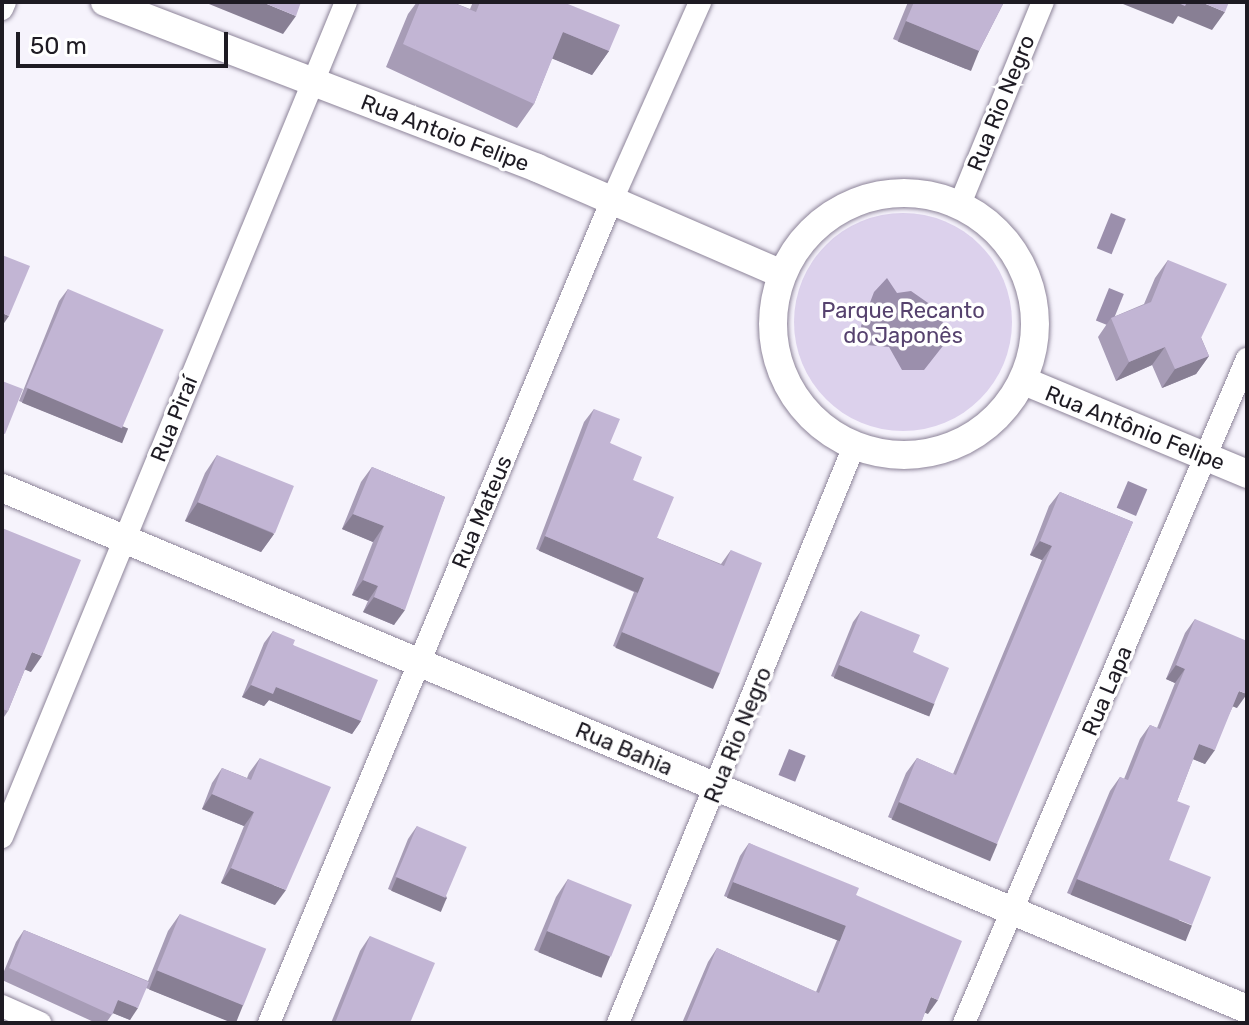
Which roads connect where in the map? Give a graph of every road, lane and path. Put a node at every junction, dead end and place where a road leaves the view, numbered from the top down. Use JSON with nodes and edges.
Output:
{"nodes":[{"id":1,"x":5,"y":2,"type":"edge"},
{"id":2,"x":105,"y":2,"type":"edge"},
{"id":3,"x":346,"y":2,"type":"edge"},
{"id":4,"x":700,"y":2,"type":"edge"},
{"id":5,"x":1043,"y":2,"type":"edge"},
{"id":6,"x":2,"y":9,"type":"edge"},
{"id":7,"x":313,"y":82,"type":"junction"},
{"id":8,"x":612,"y":200,"type":"junction"},
{"id":9,"x":960,"y":204,"type":"junction"},
{"id":10,"x":782,"y":274,"type":"junction"},
{"id":11,"x":1247,"y":359,"type":"edge"},
{"id":12,"x":1024,"y":381,"type":"junction"},
{"id":13,"x":854,"y":446,"type":"junction"},
{"id":14,"x":1206,"y":458,"type":"junction"},
{"id":15,"x":1247,"y":474,"type":"edge"},
{"id":16,"x":2,"y":488,"type":"edge"},
{"id":17,"x":124,"y":539,"type":"junction"},
{"id":18,"x":419,"y":663,"type":"junction"},
{"id":19,"x":717,"y":787,"type":"junction"},
{"id":20,"x":2,"y":837,"type":"edge"},
{"id":21,"x":1013,"y":911,"type":"junction"},
{"id":22,"x":2,"y":1006,"type":"edge"},
{"id":23,"x":1247,"y":1009,"type":"edge"},
{"id":24,"x":40,"y":1023,"type":"edge"},
{"id":25,"x":269,"y":1023,"type":"edge"},
{"id":26,"x":618,"y":1023,"type":"edge"},
{"id":27,"x":964,"y":1023,"type":"edge"}],
"edges":[{"from":1,"to":6,"type":"street"},
{"from":2,"to":7,"type":"street","name":"Rua Antoio Felipe"},
{"from":3,"to":7,"type":"street","name":"Rua Piraí"},
{"from":4,"to":8,"type":"street","name":"Rua Mateus"},
{"from":5,"to":9,"type":"street","name":"Rua Rio Negro"},
{"from":7,"to":8,"type":"street","name":"Rua Antoio Felipe"},
{"from":7,"to":17,"type":"street","name":"Rua Piraí"},
{"from":8,"to":10,"type":"street","name":"Rua Antoio Felipe"},
{"from":8,"to":18,"type":"street","name":"Rua Mateus"},
{"from":9,"to":10,"type":"street"},
{"from":9,"to":12,"type":"street"},
{"from":10,"to":13,"type":"street"},
{"from":11,"to":14,"type":"street","name":"Rua Lapa"},
{"from":12,"to":13,"type":"street"},
{"from":12,"to":14,"type":"street","name":"Rua Antônio Felipe"},
{"from":13,"to":19,"type":"street","name":"Rua Rio Negro"},
{"from":14,"to":15,"type":"street","name":"Rua Antônio Felipe"},
{"from":14,"to":21,"type":"street","name":"Rua Lapa"},
{"from":16,"to":17,"type":"street","name":"Rua Bahia"},
{"from":17,"to":18,"type":"street","name":"Rua Bahia"},
{"from":17,"to":20,"type":"street","name":"Rua Piraí"},
{"from":18,"to":19,"type":"street","name":"Rua Bahia"},
{"from":18,"to":25,"type":"street","name":"Rua Mateus"},
{"from":19,"to":21,"type":"street","name":"Rua Bahia"},
{"from":19,"to":26,"type":"street","name":"Rua Rio Negro"},
{"from":21,"to":23,"type":"street","name":"Rua Bahia"},
{"from":21,"to":27,"type":"street","name":"Rua Lapa"},
{"from":22,"to":24,"type":"street"}]}
